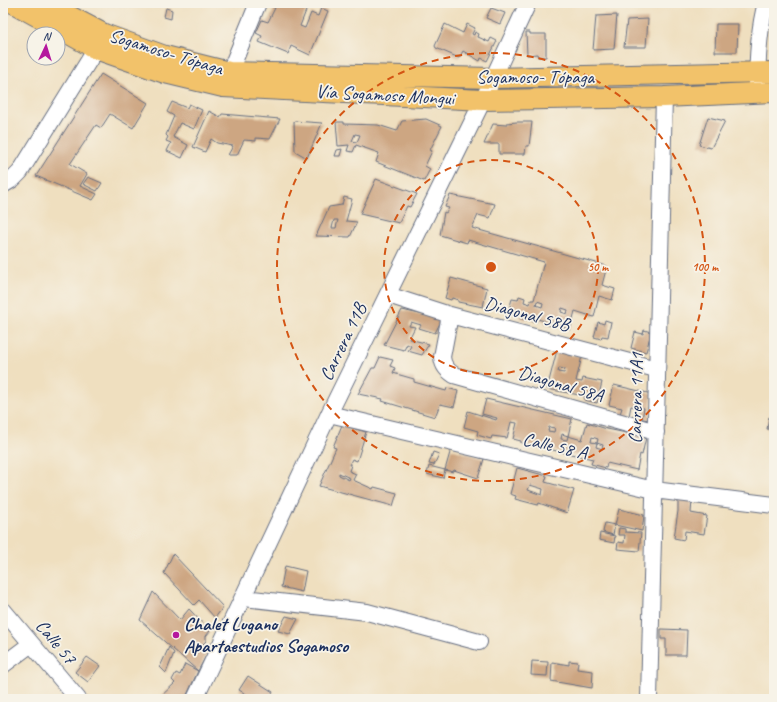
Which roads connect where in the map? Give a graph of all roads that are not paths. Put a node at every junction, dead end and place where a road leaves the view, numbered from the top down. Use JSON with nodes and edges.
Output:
{"nodes":[{"id":1,"x":13,"y":3,"type":"edge"},
{"id":2,"x":45,"y":3,"type":"edge"},
{"id":3,"x":258,"y":3,"type":"edge"},
{"id":4,"x":528,"y":3,"type":"edge"},
{"id":5,"x":766,"y":3,"type":"edge"},
{"id":6,"x":96,"y":49,"type":"junction"},
{"id":7,"x":765,"y":73,"type":"edge"},
{"id":8,"x":493,"y":78,"type":"junction"},
{"id":9,"x":226,"y":79,"type":"junction"},
{"id":10,"x":765,"y":93,"type":"edge"},
{"id":11,"x":664,"y":97,"type":"junction"},
{"id":12,"x":484,"y":100,"type":"junction"},
{"id":13,"x":3,"y":185,"type":"edge"},
{"id":14,"x":388,"y":295,"type":"junction"},
{"id":15,"x":450,"y":314,"type":"junction"},
{"id":16,"x":656,"y":369,"type":"junction"},
{"id":17,"x":329,"y":414,"type":"junction"},
{"id":18,"x":656,"y":432,"type":"junction"},
{"id":19,"x":654,"y":490,"type":"junction"},
{"id":20,"x":774,"y":505,"type":"edge"},
{"id":21,"x":244,"y":598,"type":"junction"},
{"id":22,"x":3,"y":610,"type":"edge"},
{"id":23,"x":479,"y":642,"type":"dead end"},
{"id":24,"x":31,"y":644,"type":"junction"},
{"id":25,"x":3,"y":665,"type":"edge"},
{"id":26,"x":78,"y":699,"type":"edge"},
{"id":27,"x":195,"y":699,"type":"edge"},
{"id":28,"x":649,"y":699,"type":"edge"}],
"edges":[{"from":1,"to":6,"type":"main road","name":"Vía Sogamoso Mongui"},
{"from":2,"to":9,"type":"main road","name":"Sogamoso- Tópaga"},
{"from":3,"to":9,"type":"street"},
{"from":4,"to":8,"type":"street","name":"Carrera 11B"},
{"from":5,"to":7,"type":"street"},
{"from":6,"to":9,"type":"main road","name":"Vía Sogamoso Mongui"},
{"from":6,"to":13,"type":"street"},
{"from":7,"to":8,"type":"main road","name":"Sogamoso- Tópaga"},
{"from":7,"to":10,"type":"street"},
{"from":8,"to":9,"type":"main road","name":"Sogamoso- Tópaga"},
{"from":8,"to":12,"type":"street","name":"Carrera 11B"},
{"from":9,"to":12,"type":"main road","name":"Vía Sogamoso Mongui"},
{"from":10,"to":11,"type":"main road","name":"Vía Sogamoso Mongui"},
{"from":11,"to":12,"type":"main road","name":"Vía Sogamoso Mongui"},
{"from":11,"to":16,"type":"street","name":"Carrera 11A1"},
{"from":12,"to":14,"type":"street","name":"Carrera 11B"},
{"from":14,"to":15,"type":"street","name":"Diagonal 58B"},
{"from":14,"to":17,"type":"street","name":"Carrera 11B"},
{"from":15,"to":16,"type":"street","name":"Diagonal 58B"},
{"from":15,"to":18,"type":"street","name":"Diagonal 58A"},
{"from":16,"to":18,"type":"street","name":"Carrera 11A1"},
{"from":17,"to":19,"type":"street","name":"Calle 58 A"},
{"from":17,"to":21,"type":"street","name":"Carrera 11B"},
{"from":18,"to":19,"type":"street","name":"Carrera 11A1"},
{"from":19,"to":20,"type":"street","name":"Calle 58 A"},
{"from":19,"to":28,"type":"street","name":"Carrera 11A1"},
{"from":21,"to":23,"type":"street"},
{"from":21,"to":27,"type":"street","name":"Carrera 11B"},
{"from":22,"to":24,"type":"street","name":"Calle 57"},
{"from":24,"to":25,"type":"street"},
{"from":24,"to":26,"type":"street","name":"Calle 57"}]}
